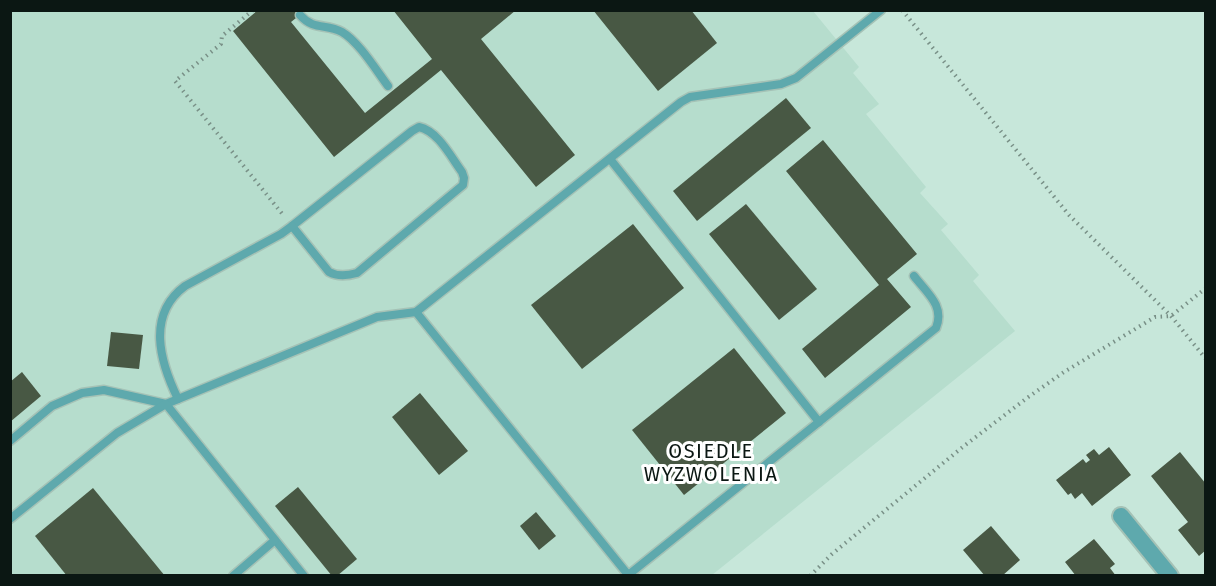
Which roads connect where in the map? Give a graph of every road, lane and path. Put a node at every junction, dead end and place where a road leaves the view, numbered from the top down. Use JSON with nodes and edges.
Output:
{"nodes":[{"id":1,"x":253,"y":10,"type":"edge"},
{"id":2,"x":881,"y":10,"type":"edge"},
{"id":3,"x":902,"y":10,"type":"edge"},
{"id":4,"x":300,"y":15,"type":"dead end"},
{"id":5,"x":388,"y":86,"type":"dead end"},
{"id":6,"x":610,"y":159,"type":"junction"},
{"id":7,"x":292,"y":226,"type":"junction"},
{"id":8,"x":914,"y":276,"type":"dead end"},
{"id":9,"x":1206,"y":288,"type":"edge"},
{"id":10,"x":416,"y":312,"type":"junction"},
{"id":11,"x":1171,"y":316,"type":"junction"},
{"id":12,"x":1206,"y":359,"type":"edge"},
{"id":13,"x":178,"y":399,"type":"junction"},
{"id":14,"x":166,"y":404,"type":"junction"},
{"id":15,"x":819,"y":422,"type":"junction"},
{"id":16,"x":10,"y":441,"type":"edge"},
{"id":17,"x":1121,"y":516,"type":"dead end"},
{"id":18,"x":10,"y":519,"type":"edge"},
{"id":19,"x":275,"y":540,"type":"junction"},
{"id":20,"x":628,"y":575,"type":"edge"},
{"id":21,"x":233,"y":576,"type":"edge"},
{"id":22,"x":303,"y":576,"type":"edge"},
{"id":23,"x":810,"y":576,"type":"edge"},
{"id":24,"x":1170,"y":576,"type":"edge"}],
"edges":[{"from":1,"to":7,"type":"path"},
{"from":2,"to":6,"type":"lane"},
{"from":3,"to":11,"type":"path"},
{"from":4,"to":5,"type":"lane"},
{"from":6,"to":10,"type":"lane"},
{"from":6,"to":15,"type":"lane"},
{"from":7,"to":7,"type":"lane"},
{"from":7,"to":13,"type":"lane"},
{"from":8,"to":15,"type":"lane"},
{"from":9,"to":11,"type":"path"},
{"from":10,"to":13,"type":"lane"},
{"from":10,"to":20,"type":"lane"},
{"from":11,"to":12,"type":"path"},
{"from":11,"to":23,"type":"path"},
{"from":13,"to":14,"type":"lane"},
{"from":14,"to":16,"type":"lane"},
{"from":14,"to":18,"type":"lane"},
{"from":14,"to":19,"type":"lane"},
{"from":15,"to":20,"type":"lane"},
{"from":17,"to":24,"type":"street"},
{"from":19,"to":21,"type":"lane"},
{"from":19,"to":22,"type":"lane"}]}
